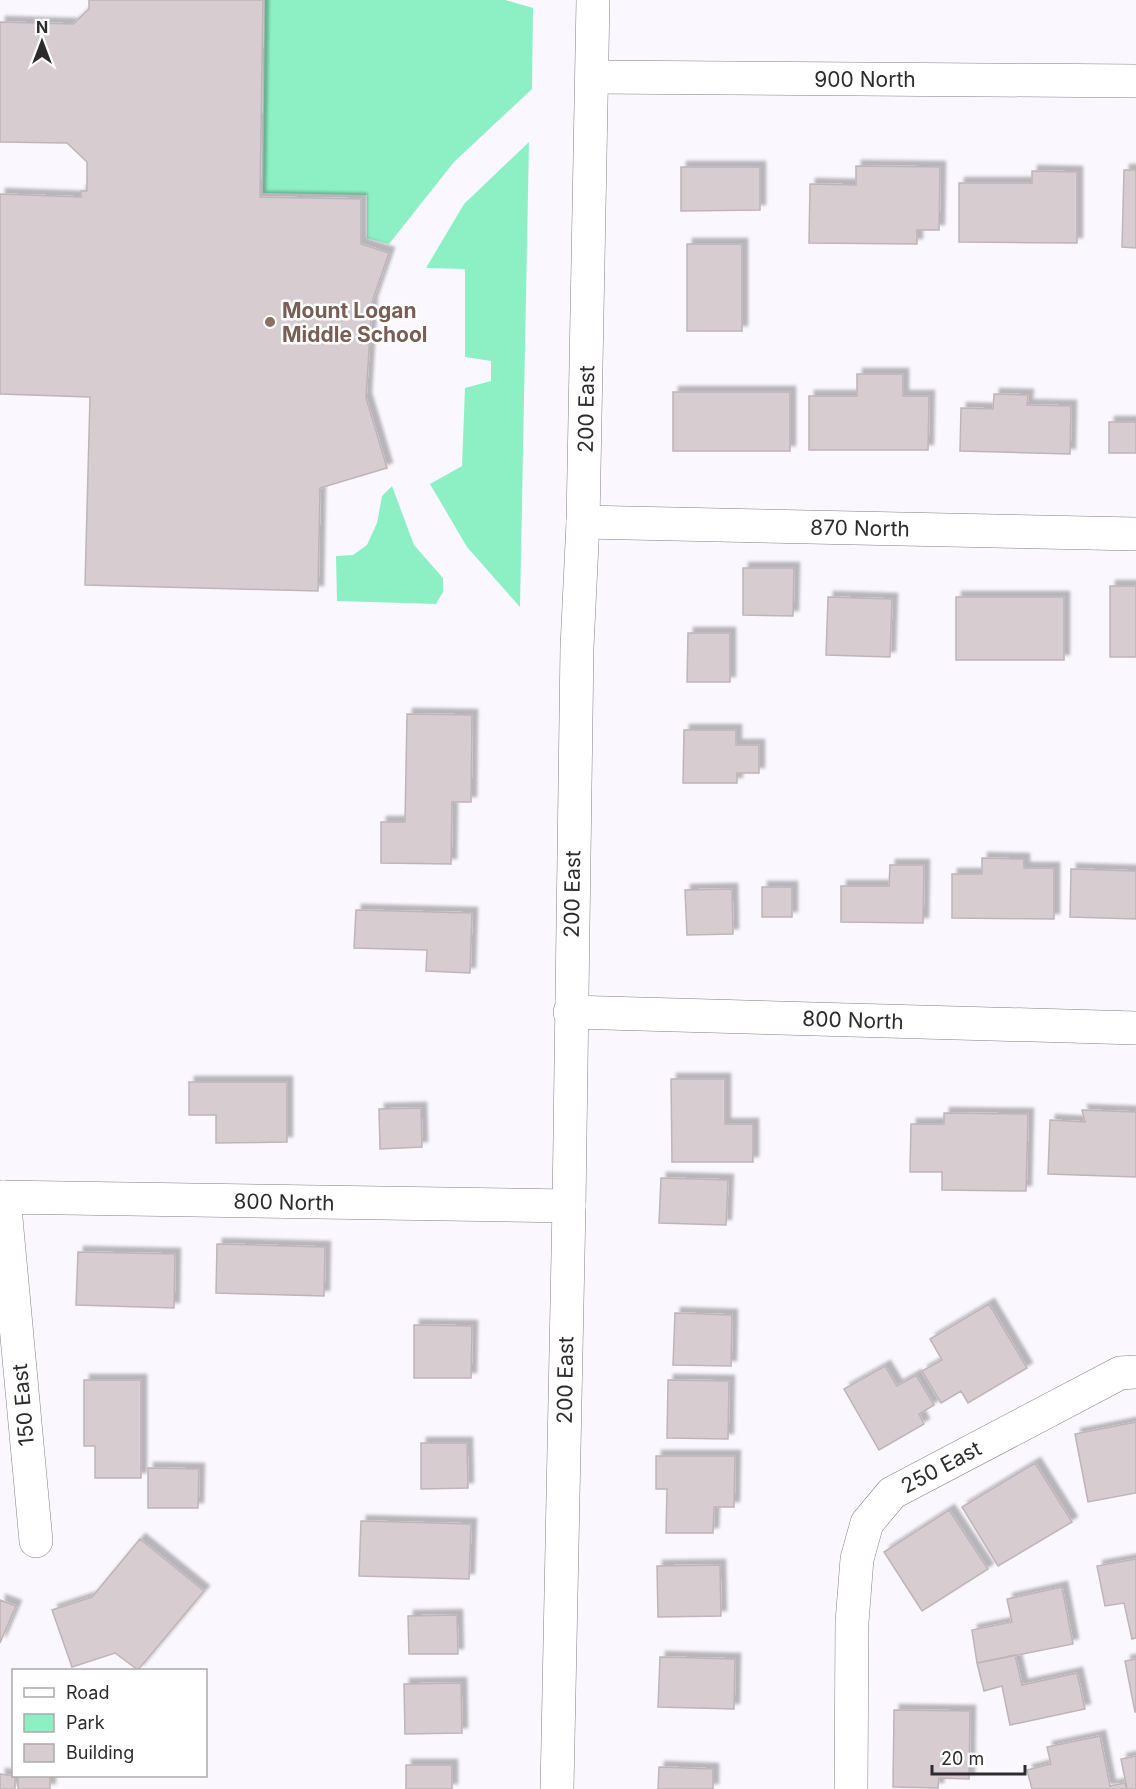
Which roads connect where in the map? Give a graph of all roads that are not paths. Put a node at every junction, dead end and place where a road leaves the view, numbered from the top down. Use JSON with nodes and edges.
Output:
{"nodes":[{"id":1,"x":594,"y":0,"type":"edge"},
{"id":2,"x":593,"y":77,"type":"junction"},
{"id":3,"x":1136,"y":81,"type":"edge"},
{"id":4,"x":583,"y":522,"type":"junction"},
{"id":5,"x":1136,"y":534,"type":"edge"},
{"id":6,"x":570,"y":1012,"type":"junction"},
{"id":7,"x":1136,"y":1028,"type":"edge"},
{"id":8,"x":2,"y":1197,"type":"edge"},
{"id":9,"x":569,"y":1206,"type":"junction"},
{"id":10,"x":1136,"y":1372,"type":"edge"},
{"id":11,"x":36,"y":1541,"type":"dead end"},
{"id":12,"x":557,"y":1789,"type":"edge"},
{"id":13,"x":851,"y":1789,"type":"edge"}],
"edges":[{"from":1,"to":2,"type":"street","name":"200 East"},
{"from":2,"to":3,"type":"street","name":"900 North"},
{"from":2,"to":4,"type":"street","name":"200 East"},
{"from":4,"to":5,"type":"street","name":"870 North"},
{"from":4,"to":6,"type":"street","name":"200 East"},
{"from":6,"to":7,"type":"street","name":"800 North"},
{"from":6,"to":9,"type":"street","name":"200 East"},
{"from":8,"to":9,"type":"street","name":"800 North"},
{"from":8,"to":11,"type":"street","name":"150 East"},
{"from":9,"to":12,"type":"street","name":"200 East"},
{"from":10,"to":13,"type":"street","name":"250 East"}]}
